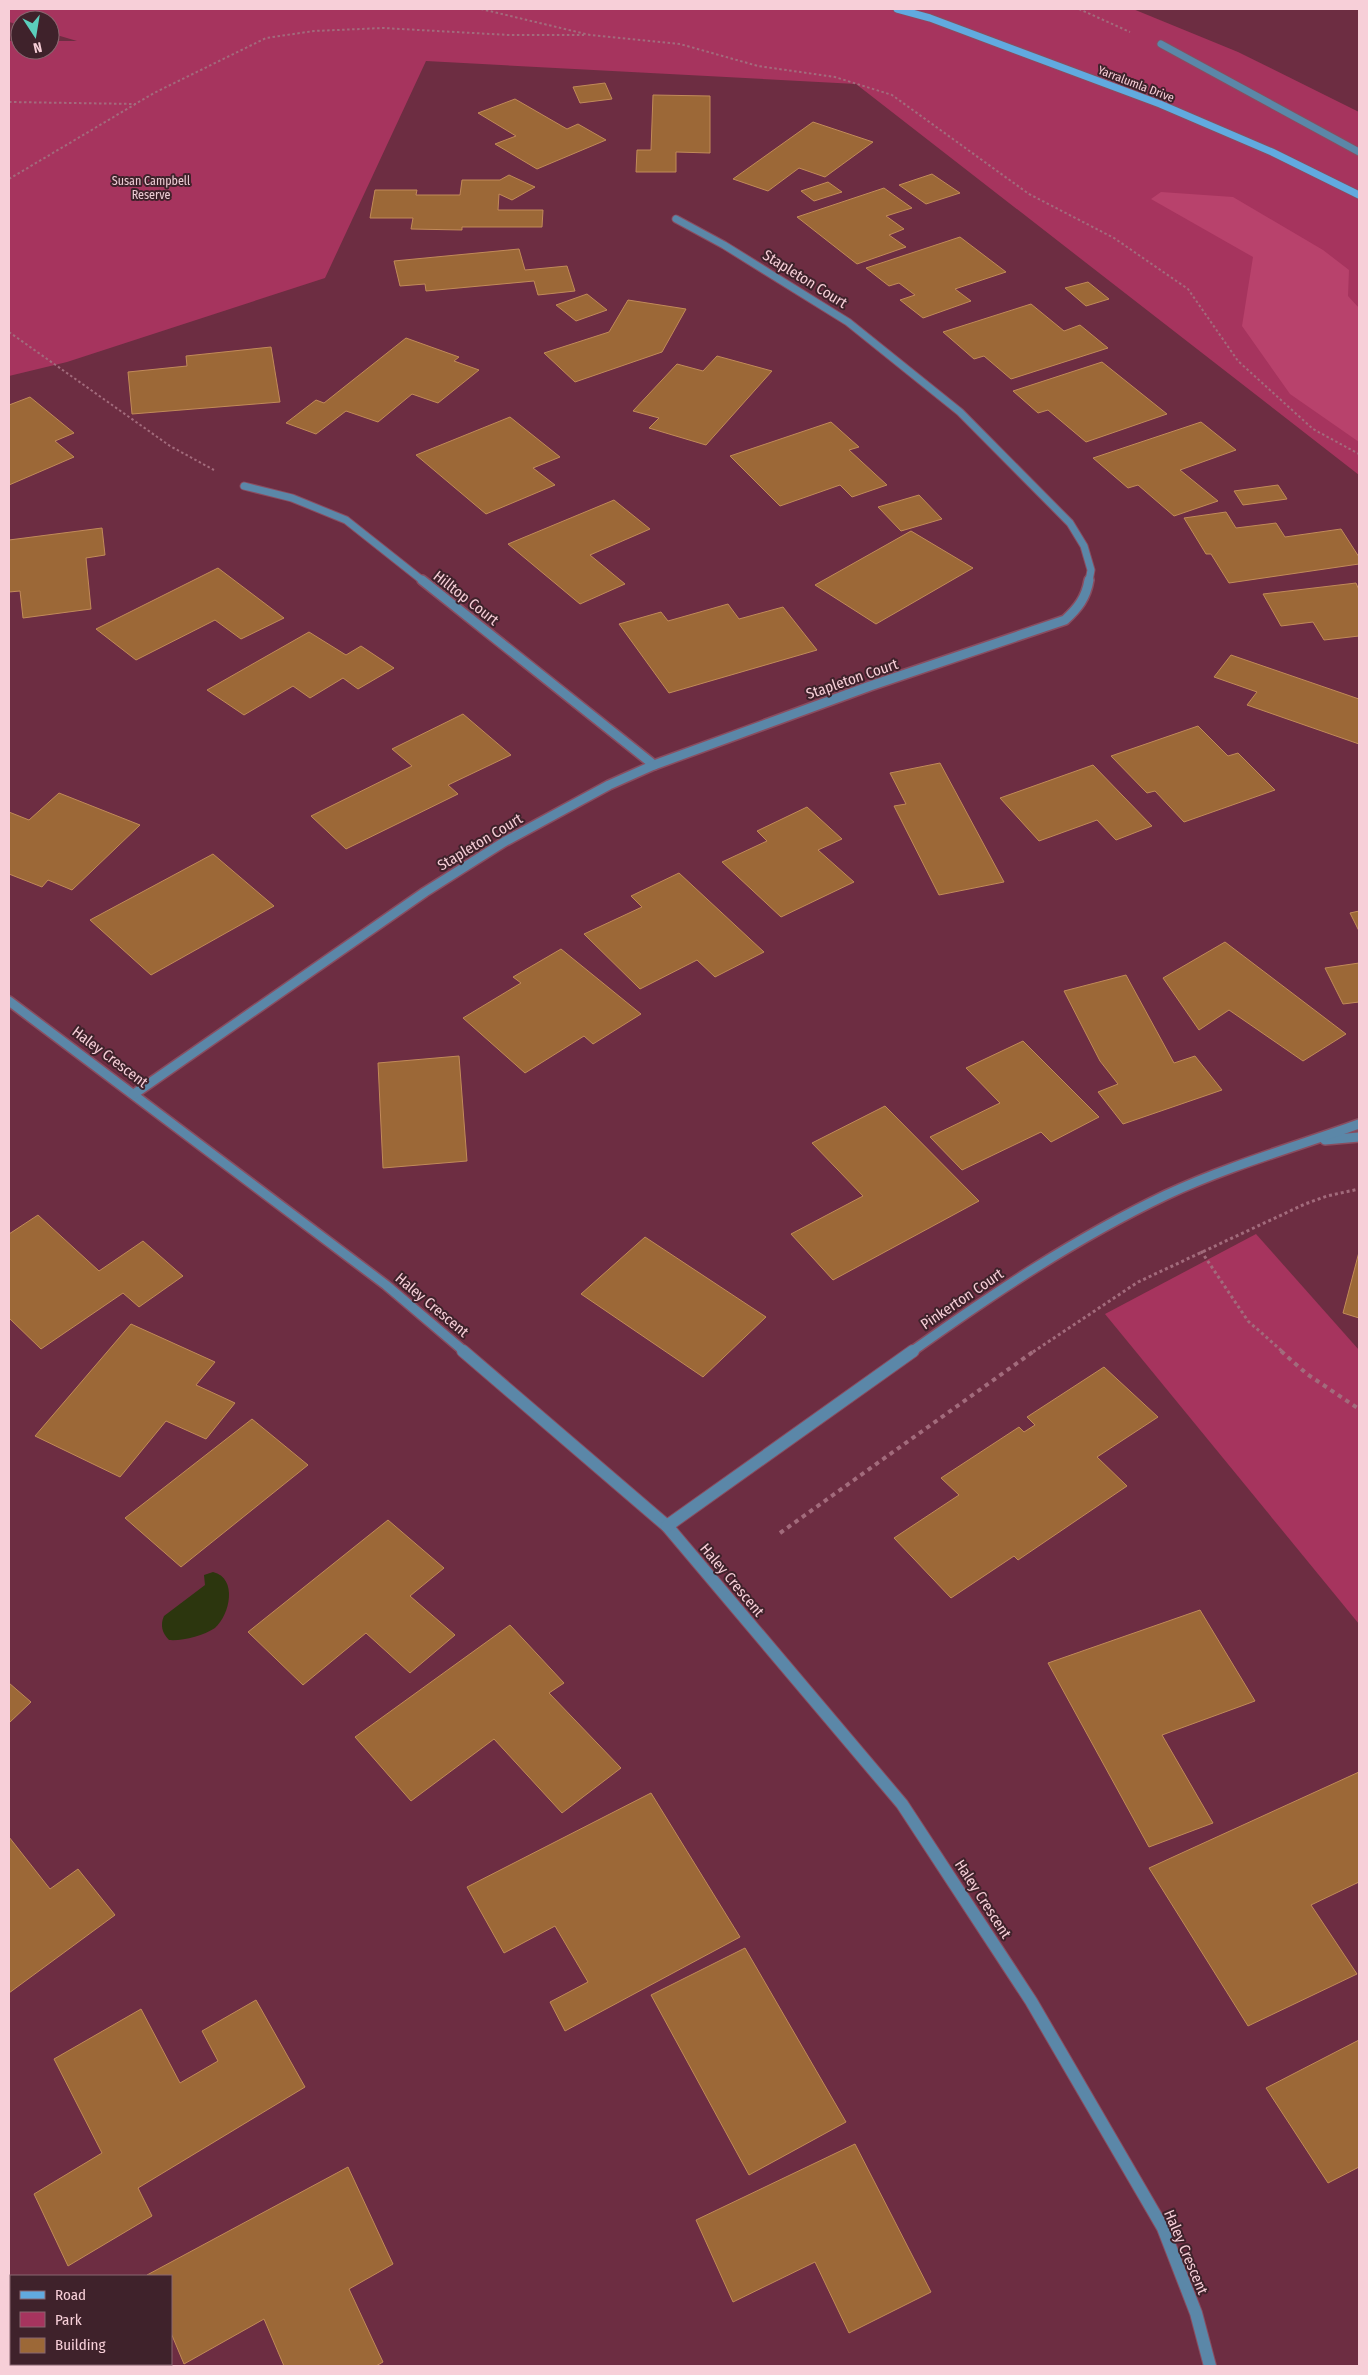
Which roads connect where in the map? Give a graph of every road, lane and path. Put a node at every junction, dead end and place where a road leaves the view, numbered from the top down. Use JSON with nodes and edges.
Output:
{"nodes":[{"id":1,"x":481,"y":9,"type":"edge"},
{"id":2,"x":897,"y":9,"type":"edge"},
{"id":3,"x":1079,"y":9,"type":"edge"},
{"id":4,"x":590,"y":35,"type":"junction"},
{"id":5,"x":1160,"y":44,"type":"joint"},
{"id":6,"x":9,"y":102,"type":"edge"},
{"id":7,"x":137,"y":104,"type":"junction"},
{"id":8,"x":1359,"y":152,"type":"edge"},
{"id":9,"x":9,"y":179,"type":"edge"},
{"id":10,"x":1359,"y":195,"type":"edge"},
{"id":11,"x":676,"y":219,"type":"dead end"},
{"id":12,"x":9,"y":332,"type":"edge"},
{"id":13,"x":1359,"y":454,"type":"edge"},
{"id":14,"x":244,"y":486,"type":"joint"},
{"id":15,"x":654,"y":765,"type":"junction"},
{"id":16,"x":9,"y":1001,"type":"edge"},
{"id":17,"x":134,"y":1094,"type":"junction"},
{"id":18,"x":1359,"y":1124,"type":"edge"},
{"id":19,"x":1359,"y":1137,"type":"edge"},
{"id":20,"x":1302,"y":1143,"type":"junction"},
{"id":21,"x":1359,"y":1189,"type":"edge"},
{"id":22,"x":1201,"y":1250,"type":"junction"},
{"id":23,"x":1359,"y":1409,"type":"edge"},
{"id":24,"x":667,"y":1526,"type":"junction"},
{"id":25,"x":780,"y":1533,"type":"dead end"},
{"id":26,"x":1210,"y":2366,"type":"edge"}],
"edges":[{"from":1,"to":4,"type":"path"},
{"from":2,"to":10,"type":"main road","name":"Yarralumla Drive"},
{"from":3,"to":5,"type":"path"},
{"from":4,"to":7,"type":"path"},
{"from":4,"to":13,"type":"path"},
{"from":5,"to":8,"type":"street"},
{"from":6,"to":7,"type":"path"},
{"from":7,"to":9,"type":"path"},
{"from":11,"to":15,"type":"street","name":"Stapleton Court"},
{"from":12,"to":14,"type":"path"},
{"from":14,"to":15,"type":"street","name":"Hilltop Court"},
{"from":15,"to":17,"type":"street","name":"Stapleton Court"},
{"from":16,"to":17,"type":"street","name":"Haley Crescent"},
{"from":17,"to":24,"type":"street","name":"Haley Crescent"},
{"from":18,"to":20,"type":"street","name":"Pinkerton Court"},
{"from":19,"to":20,"type":"street","name":"Pinkerton Court"},
{"from":20,"to":24,"type":"street","name":"Pinkerton Court"},
{"from":21,"to":22,"type":"path"},
{"from":22,"to":23,"type":"path"},
{"from":22,"to":25,"type":"path"},
{"from":24,"to":26,"type":"street","name":"Haley Crescent"}]}
